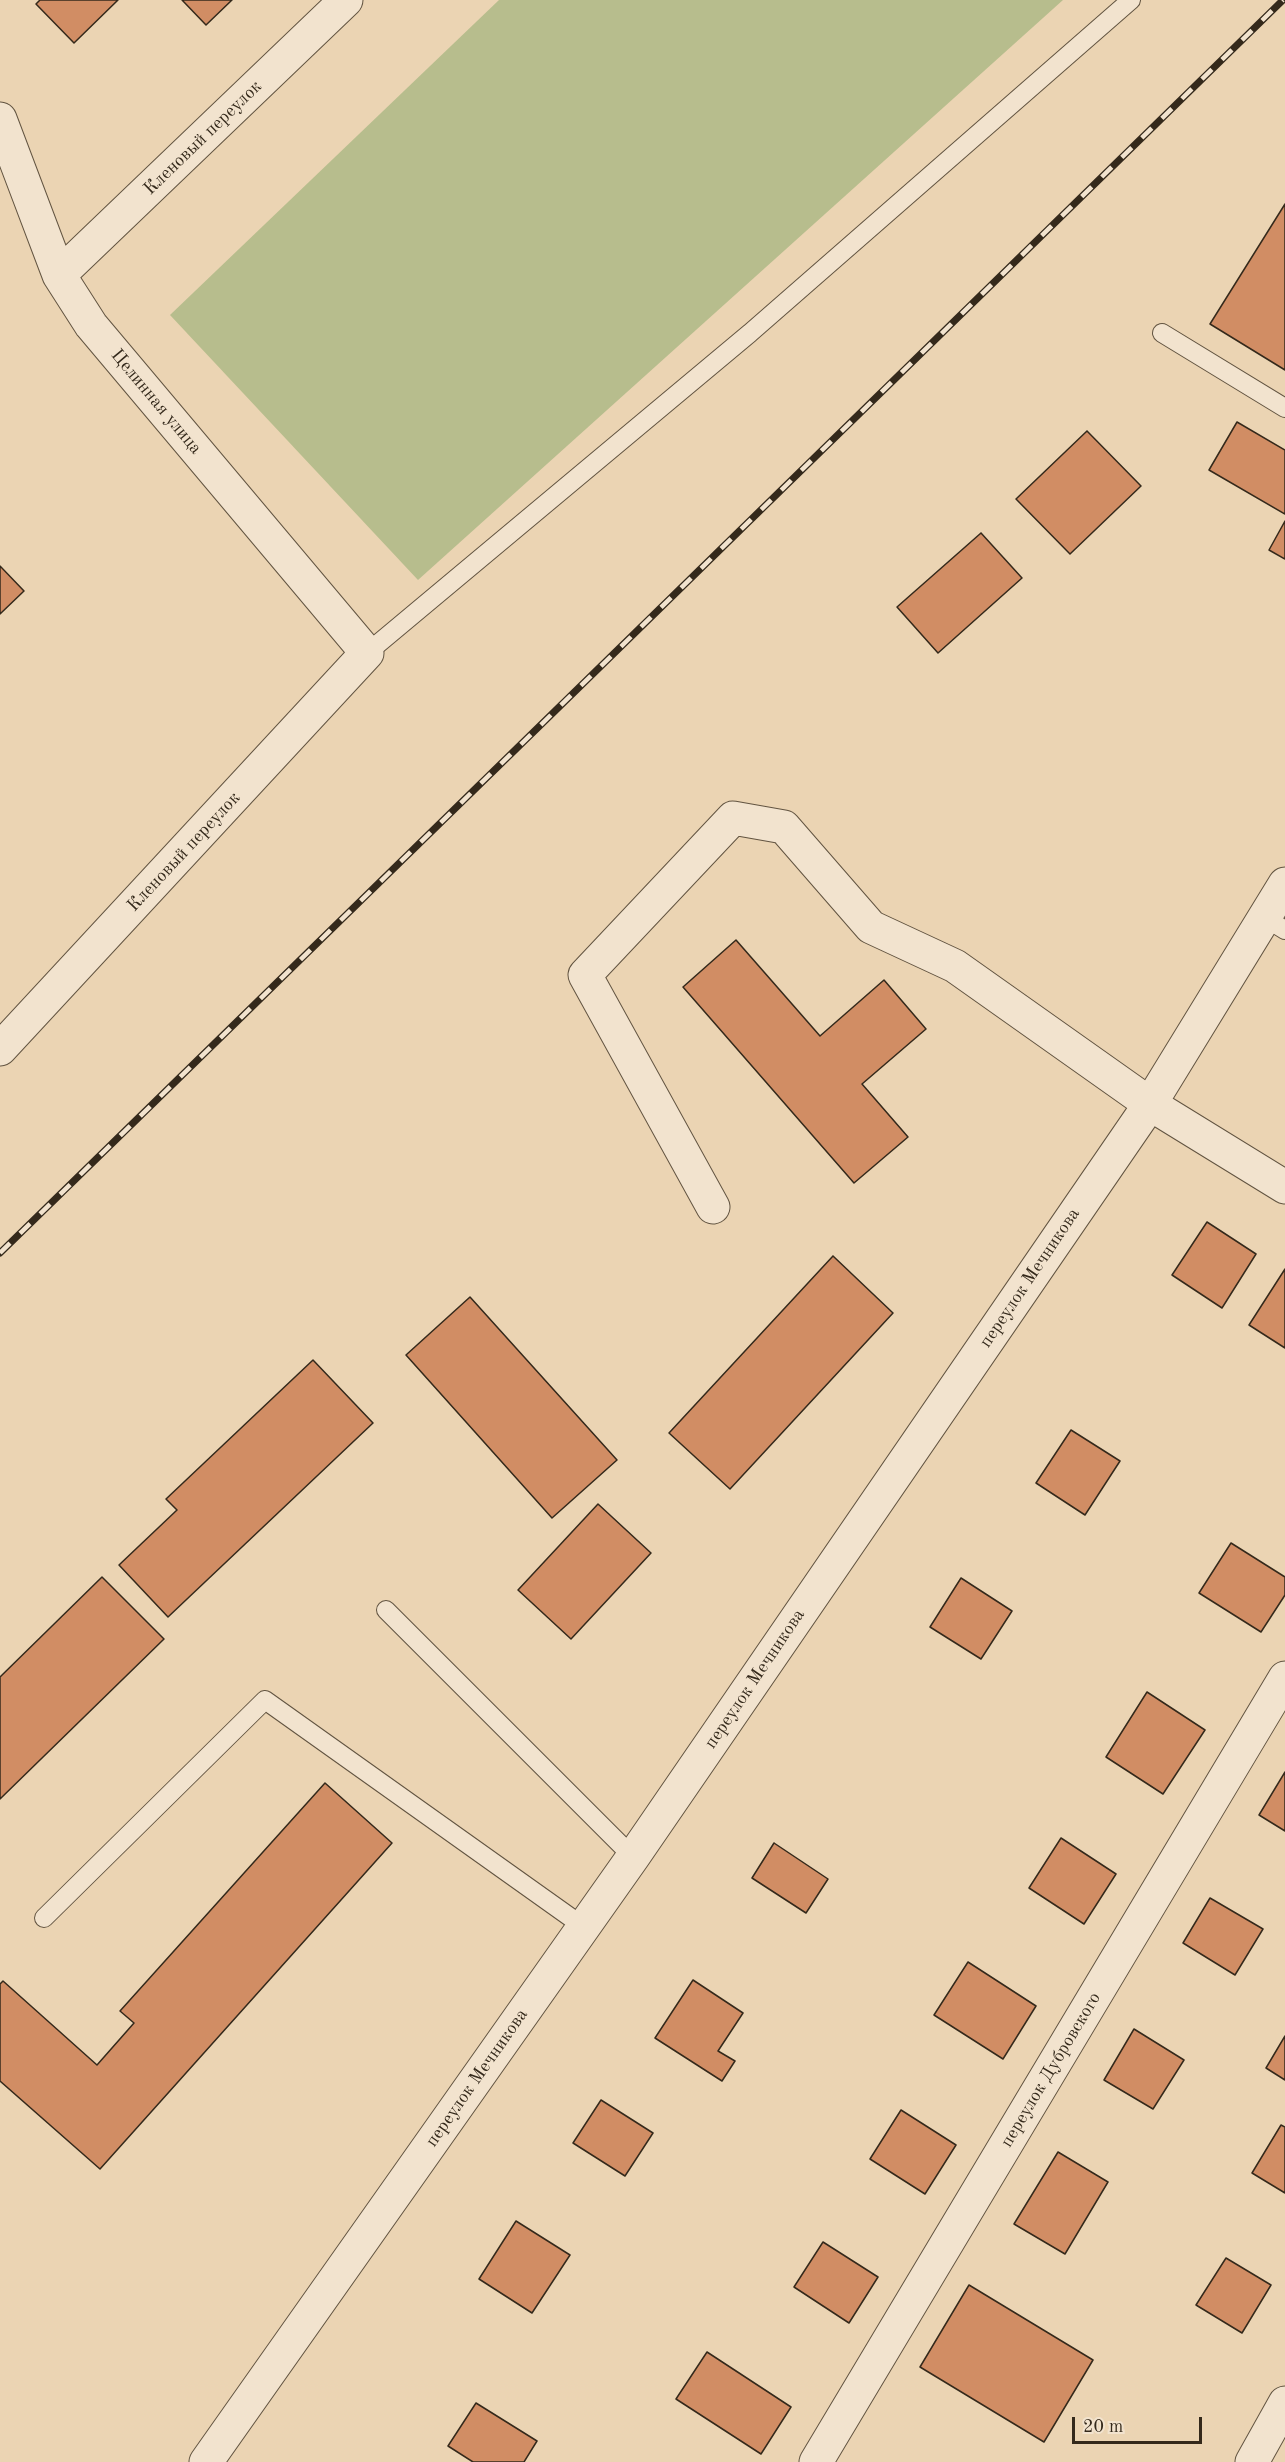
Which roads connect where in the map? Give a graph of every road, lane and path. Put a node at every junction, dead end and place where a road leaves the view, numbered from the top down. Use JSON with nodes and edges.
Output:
{"nodes":[{"id":1,"x":346,"y":0,"type":"edge"},
{"id":2,"x":1131,"y":0,"type":"edge"},
{"id":3,"x":0,"y":118,"type":"edge"},
{"id":4,"x":59,"y":275,"type":"junction"},
{"id":5,"x":1162,"y":333,"type":"dead end"},
{"id":6,"x":1285,"y":408,"type":"edge"},
{"id":7,"x":368,"y":653,"type":"junction"},
{"id":8,"x":1285,"y":884,"type":"edge"},
{"id":9,"x":1275,"y":924,"type":"edge"},
{"id":10,"x":0,"y":1050,"type":"edge"},
{"id":11,"x":1150,"y":1104,"type":"junction"},
{"id":12,"x":1285,"y":1187,"type":"edge"},
{"id":13,"x":713,"y":1207,"type":"dead end"},
{"id":14,"x":387,"y":1610,"type":"dead end"},
{"id":15,"x":1285,"y":1678,"type":"edge"},
{"id":16,"x":633,"y":1857,"type":"junction"},
{"id":17,"x":44,"y":1918,"type":"dead end"},
{"id":18,"x":584,"y":1927,"type":"junction"},
{"id":19,"x":1285,"y":2403,"type":"edge"},
{"id":20,"x":206,"y":2462,"type":"edge"},
{"id":21,"x":816,"y":2462,"type":"edge"},
{"id":22,"x":1252,"y":2462,"type":"edge"}],
"edges":[{"from":1,"to":4,"type":"street","name":"Кленовый переулок"},
{"from":2,"to":7,"type":"lane"},
{"from":3,"to":4,"type":"street","name":"Целинная улица"},
{"from":4,"to":7,"type":"street","name":"Целинная улица"},
{"from":5,"to":6,"type":"lane"},
{"from":7,"to":10,"type":"street","name":"Кленовый переулок"},
{"from":8,"to":9,"type":"street","name":"переулок Мечникова"},
{"from":9,"to":11,"type":"street","name":"переулок Мечникова"},
{"from":11,"to":12,"type":"street"},
{"from":11,"to":13,"type":"street"},
{"from":11,"to":16,"type":"street","name":"переулок Мечникова"},
{"from":14,"to":16,"type":"lane"},
{"from":15,"to":21,"type":"street","name":"переулок Дубровского"},
{"from":16,"to":18,"type":"street","name":"переулок Мечникова"},
{"from":17,"to":18,"type":"lane"},
{"from":18,"to":20,"type":"street","name":"переулок Мечникова"},
{"from":19,"to":22,"type":"street"}]}
